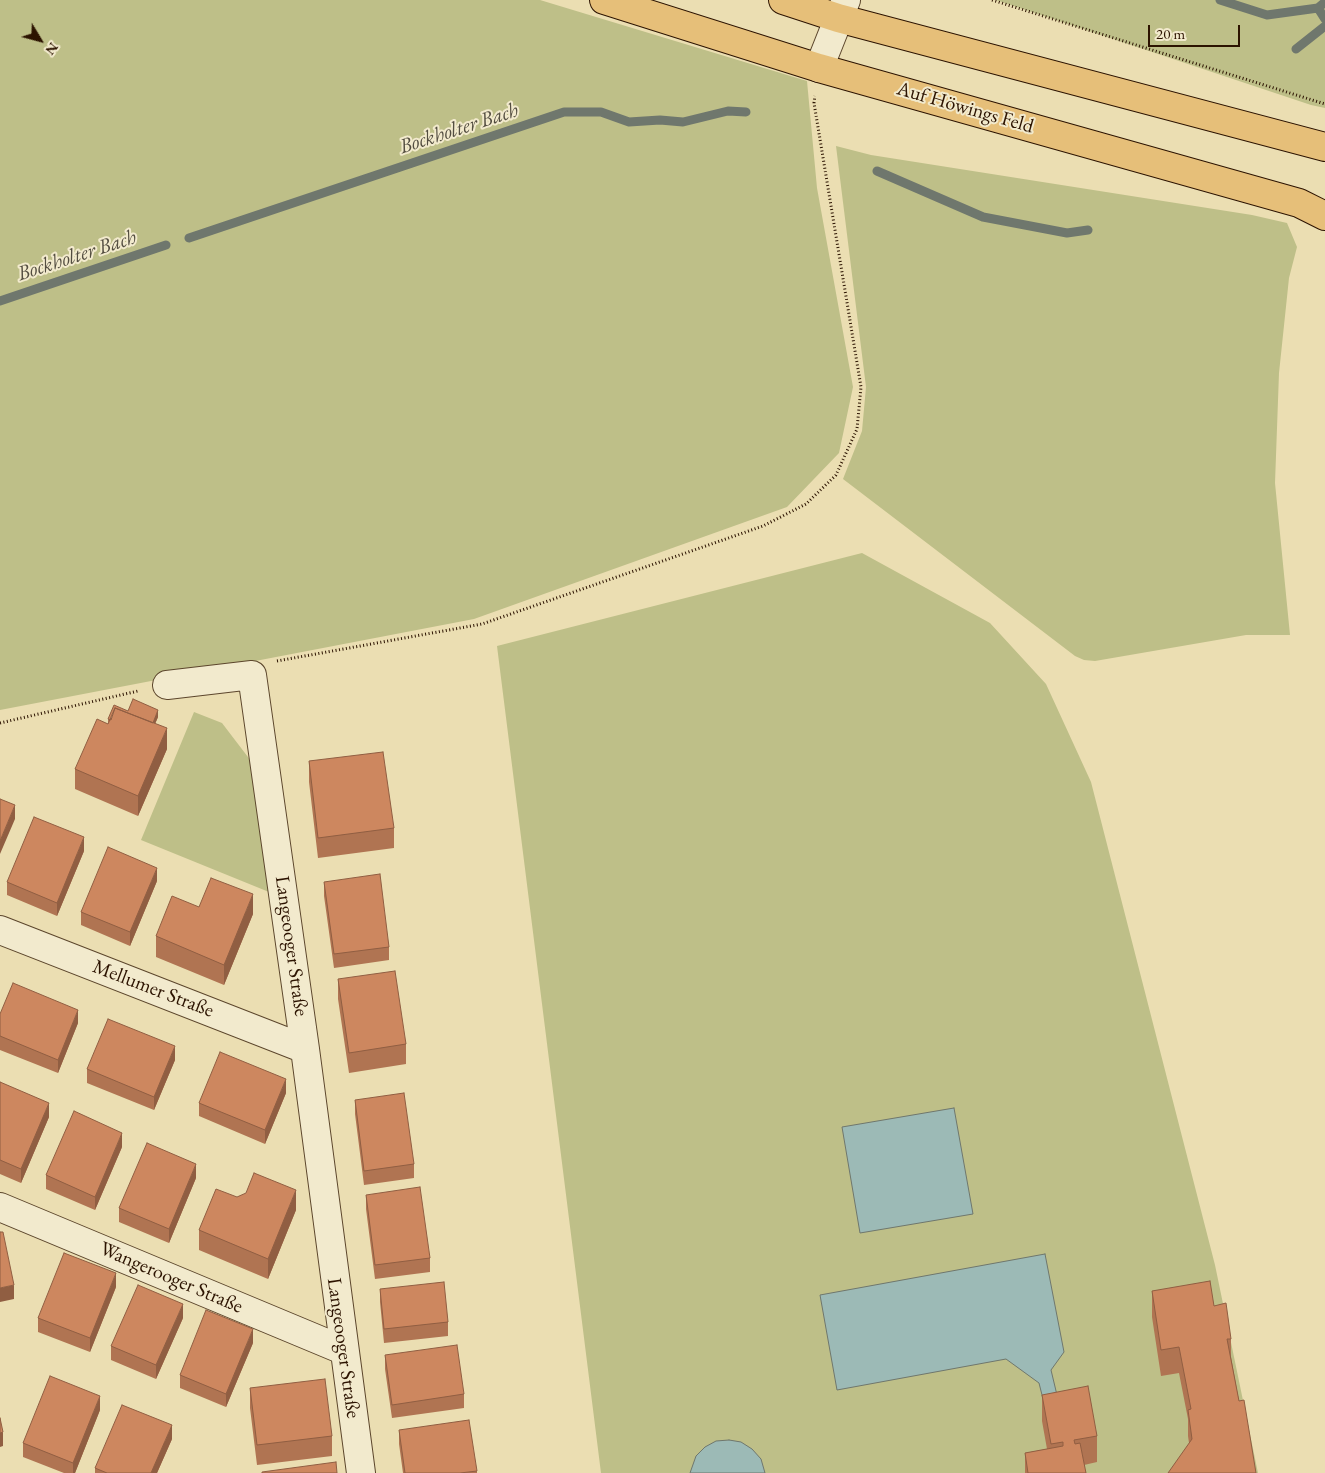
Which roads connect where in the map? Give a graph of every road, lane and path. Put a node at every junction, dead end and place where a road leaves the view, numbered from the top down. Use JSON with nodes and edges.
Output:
{"nodes":[{"id":1,"x":604,"y":0,"type":"edge"},
{"id":2,"x":783,"y":0,"type":"edge"},
{"id":3,"x":992,"y":0,"type":"edge"},
{"id":4,"x":842,"y":9,"type":"edge"},
{"id":5,"x":819,"y":68,"type":"junction"},
{"id":6,"x":1325,"y":104,"type":"edge"},
{"id":7,"x":1325,"y":147,"type":"edge"},
{"id":8,"x":1325,"y":216,"type":"edge"},
{"id":9,"x":252,"y":675,"type":"junction"},
{"id":10,"x":167,"y":685,"type":"joint"},
{"id":11,"x":0,"y":723,"type":"edge"},
{"id":12,"x":0,"y":930,"type":"edge"},
{"id":13,"x":305,"y":1049,"type":"junction"},
{"id":14,"x":0,"y":1207,"type":"edge"},
{"id":15,"x":343,"y":1350,"type":"junction"},
{"id":16,"x":360,"y":1473,"type":"edge"}],
"edges":[{"from":1,"to":5,"type":"main road","name":"Auf Höwings Feld"},
{"from":2,"to":4,"type":"main road"},
{"from":3,"to":6,"type":"path"},
{"from":4,"to":5,"type":"street"},
{"from":4,"to":7,"type":"main road"},
{"from":5,"to":8,"type":"main road","name":"Auf Höwings Feld"},
{"from":5,"to":9,"type":"path"},
{"from":9,"to":10,"type":"street"},
{"from":9,"to":13,"type":"street","name":"Langeooger Straße"},
{"from":10,"to":11,"type":"path"},
{"from":12,"to":13,"type":"street","name":"Mellumer Straße"},
{"from":13,"to":15,"type":"street","name":"Langeooger Straße"},
{"from":14,"to":15,"type":"street","name":"Wangerooger Straße"},
{"from":15,"to":16,"type":"street","name":"Langeooger Straße"}]}
